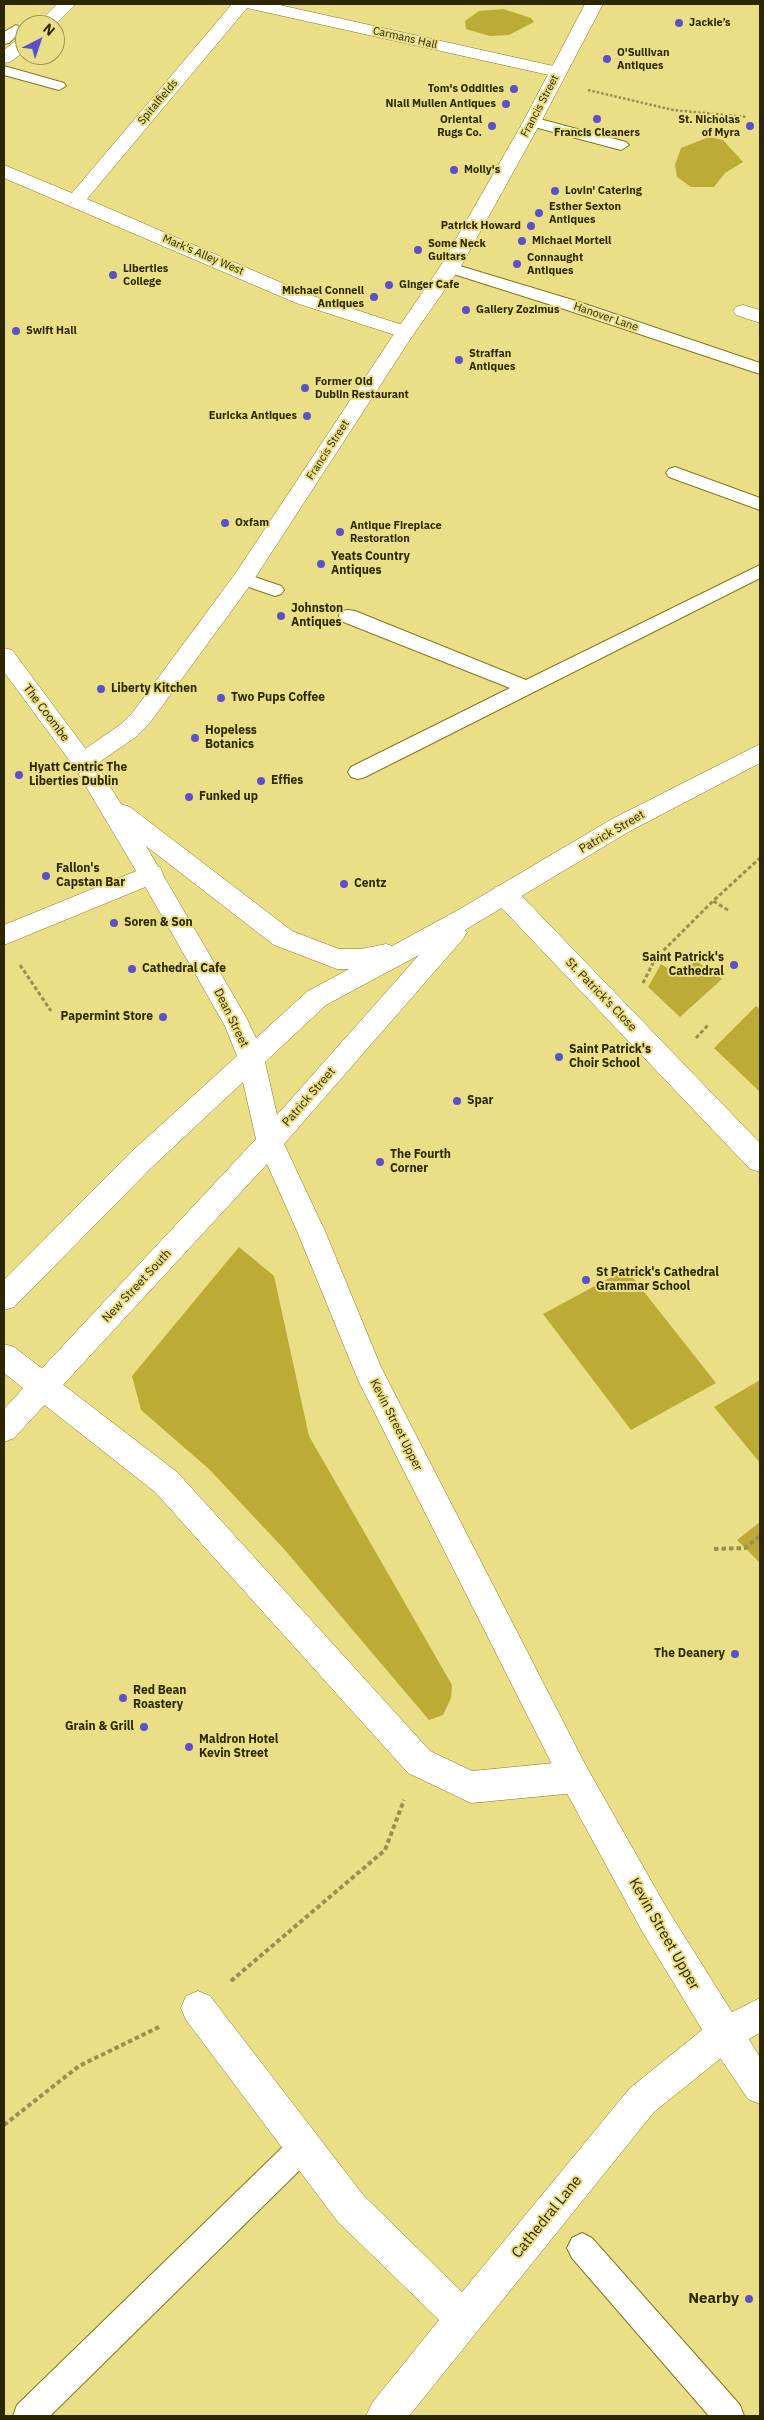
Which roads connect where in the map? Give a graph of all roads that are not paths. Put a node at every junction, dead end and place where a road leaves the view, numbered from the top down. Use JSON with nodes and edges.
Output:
{"nodes":[{"id":1,"x":67,"y":4,"type":"edge"},
{"id":2,"x":241,"y":4,"type":"edge"},
{"id":3,"x":252,"y":4,"type":"edge"},
{"id":4,"x":594,"y":4,"type":"edge"},
{"id":5,"x":55,"y":15,"type":"edge"},
{"id":6,"x":15,"y":43,"type":"edge"},
{"id":7,"x":4,"y":58,"type":"edge"},
{"id":8,"x":4,"y":70,"type":"edge"},
{"id":9,"x":556,"y":77,"type":"junction"},
{"id":10,"x":60,"y":86,"type":"dead end"},
{"id":11,"x":532,"y":122,"type":"junction"},
{"id":12,"x":621,"y":145,"type":"dead end"},
{"id":13,"x":4,"y":171,"type":"edge"},
{"id":14,"x":76,"y":200,"type":"junction"},
{"id":15,"x":450,"y":268,"type":"junction"},
{"id":16,"x":405,"y":332,"type":"junction"},
{"id":17,"x":760,"y":369,"type":"edge"},
{"id":18,"x":675,"y":472,"type":"dead end"},
{"id":19,"x":760,"y":504,"type":"edge"},
{"id":20,"x":760,"y":571,"type":"edge"},
{"id":21,"x":243,"y":578,"type":"junction"},
{"id":22,"x":275,"y":590,"type":"dead end"},
{"id":23,"x":348,"y":616,"type":"dead end"},
{"id":24,"x":4,"y":656,"type":"edge"},
{"id":25,"x":526,"y":688,"type":"junction"},
{"id":26,"x":760,"y":753,"type":"edge"},
{"id":27,"x":83,"y":762,"type":"junction"},
{"id":28,"x":358,"y":772,"type":"dead end"},
{"id":29,"x":104,"y":798,"type":"junction"},
{"id":30,"x":151,"y":874,"type":"junction"},
{"id":31,"x":504,"y":894,"type":"junction"},
{"id":32,"x":467,"y":917,"type":"junction"},
{"id":33,"x":4,"y":935,"type":"edge"},
{"id":34,"x":251,"y":1059,"type":"junction"},
{"id":35,"x":270,"y":1142,"type":"junction"},
{"id":36,"x":760,"y":1161,"type":"edge"},
{"id":37,"x":4,"y":1297,"type":"edge"},
{"id":38,"x":4,"y":1356,"type":"edge"},
{"id":39,"x":42,"y":1388,"type":"junction"},
{"id":40,"x":4,"y":1429,"type":"edge"},
{"id":41,"x":575,"y":1777,"type":"junction"},
{"id":42,"x":198,"y":2008,"type":"road end"},
{"id":43,"x":760,"y":2015,"type":"edge"},
{"id":44,"x":724,"y":2034,"type":"junction"},
{"id":45,"x":760,"y":2087,"type":"edge"},
{"id":46,"x":304,"y":2146,"type":"junction"},
{"id":47,"x":582,"y":2248,"type":"dead end"},
{"id":48,"x":464,"y":2320,"type":"junction"},
{"id":49,"x":28,"y":2416,"type":"edge"},
{"id":50,"x":385,"y":2416,"type":"edge"},
{"id":51,"x":729,"y":2416,"type":"edge"}],
"edges":[{"from":1,"to":5,"type":"street"},
{"from":2,"to":14,"type":"street","name":"Spitalfields"},
{"from":3,"to":9,"type":"street","name":"Carmans Hall"},
{"from":4,"to":9,"type":"street","name":"Francis Street"},
{"from":6,"to":7,"type":"street"},
{"from":8,"to":10,"type":"lane"},
{"from":9,"to":11,"type":"street","name":"Francis Street"},
{"from":11,"to":12,"type":"lane"},
{"from":11,"to":15,"type":"street","name":"Francis Street"},
{"from":13,"to":14,"type":"street","name":"Mark's Alley West"},
{"from":14,"to":16,"type":"street","name":"Mark's Alley West"},
{"from":15,"to":16,"type":"street","name":"Francis Street"},
{"from":15,"to":17,"type":"lane","name":"Hanover Lane"},
{"from":16,"to":21,"type":"street","name":"Francis Street"},
{"from":18,"to":19,"type":"lane"},
{"from":20,"to":25,"type":"lane"},
{"from":21,"to":22,"type":"lane"},
{"from":21,"to":27,"type":"street","name":"Francis Street"},
{"from":23,"to":25,"type":"lane"},
{"from":24,"to":27,"type":"street","name":"The Coombe"},
{"from":25,"to":28,"type":"lane"},
{"from":26,"to":31,"type":"street","name":"Patrick Street"},
{"from":27,"to":29,"type":"street","name":"The Coombe"},
{"from":29,"to":30,"type":"street","name":"The Coombe"},
{"from":29,"to":32,"type":"street"},
{"from":30,"to":33,"type":"street"},
{"from":30,"to":34,"type":"street","name":"Dean Street"},
{"from":31,"to":32,"type":"street","name":"Patrick Street"},
{"from":31,"to":36,"type":"street","name":"St. Patrick's Close"},
{"from":32,"to":34,"type":"street","name":"Patrick Street"},
{"from":32,"to":35,"type":"street","name":"Patrick Street"},
{"from":34,"to":35,"type":"street","name":"Kevin Street Upper"},
{"from":34,"to":37,"type":"street"},
{"from":35,"to":39,"type":"street","name":"New Street South"},
{"from":35,"to":41,"type":"street","name":"Kevin Street Upper"},
{"from":38,"to":39,"type":"street"},
{"from":39,"to":40,"type":"street","name":"New Street South"},
{"from":39,"to":41,"type":"street"},
{"from":41,"to":44,"type":"street","name":"Kevin Street Upper"},
{"from":42,"to":46,"type":"street"},
{"from":43,"to":44,"type":"street"},
{"from":44,"to":45,"type":"street","name":"Kevin Street Upper"},
{"from":44,"to":48,"type":"street","name":"Cathedral Lane"},
{"from":46,"to":48,"type":"street"},
{"from":46,"to":49,"type":"lane"},
{"from":47,"to":51,"type":"lane"},
{"from":48,"to":50,"type":"street","name":"Cathedral Lane"}]}
